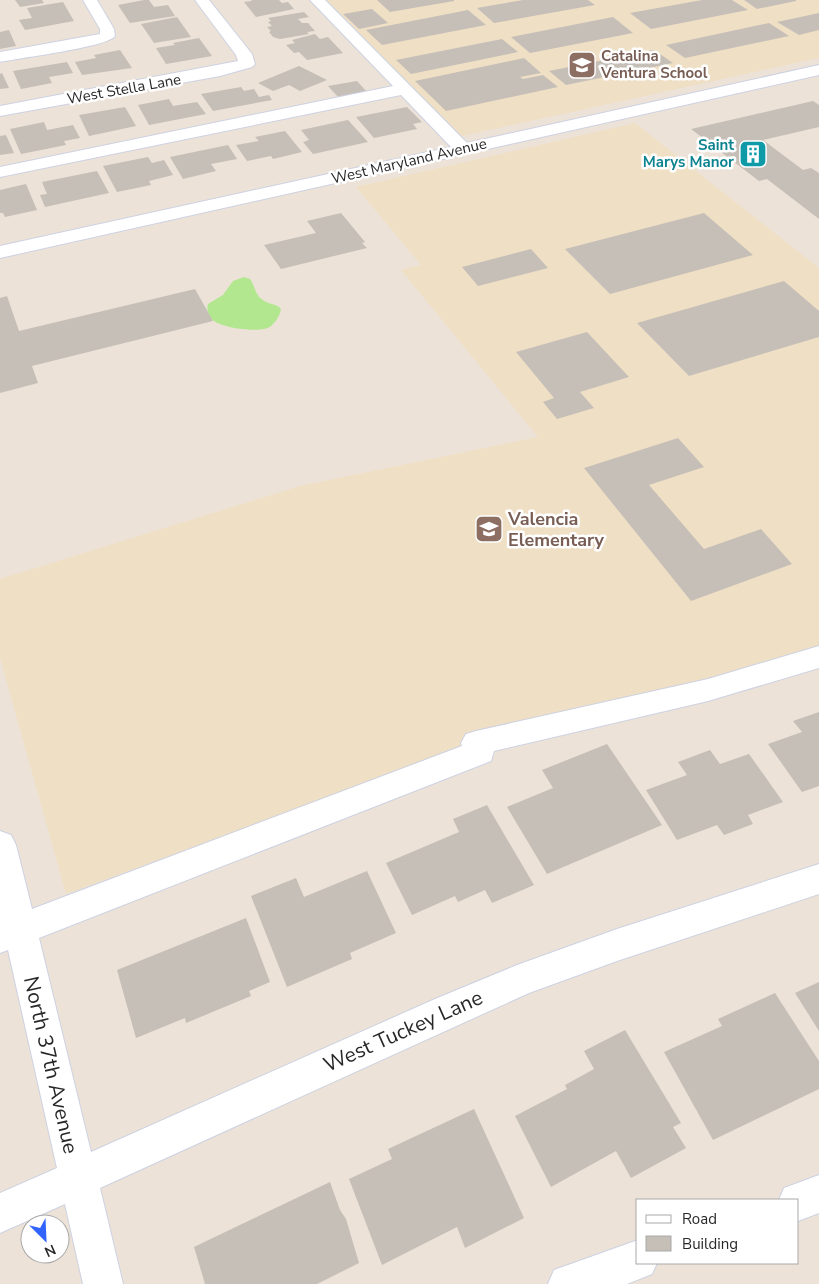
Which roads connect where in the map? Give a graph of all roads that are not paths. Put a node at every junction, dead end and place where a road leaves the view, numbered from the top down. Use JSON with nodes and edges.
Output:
{"nodes":[{"id":1,"x":90,"y":0,"type":"edge"},
{"id":2,"x":202,"y":0,"type":"edge"},
{"id":3,"x":317,"y":0,"type":"edge"},
{"id":4,"x":0,"y":57,"type":"edge"},
{"id":5,"x":819,"y":70,"type":"edge"},
{"id":6,"x":404,"y":89,"type":"junction"},
{"id":7,"x":0,"y":111,"type":"edge"},
{"id":8,"x":463,"y":149,"type":"junction"},
{"id":9,"x":0,"y":172,"type":"edge"},
{"id":10,"x":0,"y":252,"type":"edge"},
{"id":11,"x":819,"y":657,"type":"edge"},
{"id":12,"x":0,"y":846,"type":"edge"},
{"id":13,"x":819,"y":879,"type":"edge"},
{"id":14,"x":10,"y":934,"type":"edge"},
{"id":15,"x":78,"y":1177,"type":"junction"},
{"id":16,"x":819,"y":1194,"type":"edge"},
{"id":17,"x":799,"y":1202,"type":"edge"},
{"id":18,"x":0,"y":1213,"type":"edge"},
{"id":19,"x":636,"y":1261,"type":"edge"},
{"id":20,"x":103,"y":1284,"type":"edge"},
{"id":21,"x":568,"y":1284,"type":"edge"}],
"edges":[{"from":1,"to":4,"type":"street"},
{"from":2,"to":7,"type":"street","name":"West Stella Lane"},
{"from":3,"to":6,"type":"street"},
{"from":5,"to":8,"type":"street","name":"West Maryland Avenue"},
{"from":6,"to":8,"type":"street"},
{"from":6,"to":9,"type":"street"},
{"from":8,"to":10,"type":"street","name":"West Maryland Avenue"},
{"from":11,"to":14,"type":"street"},
{"from":12,"to":14,"type":"street","name":"North 37th Avenue"},
{"from":13,"to":15,"type":"street","name":"West Tuckey Lane"},
{"from":14,"to":15,"type":"street","name":"North 37th Avenue"},
{"from":15,"to":18,"type":"street","name":"West Tuckey Lane"},
{"from":15,"to":20,"type":"street","name":"North 37th Avenue"},
{"from":16,"to":17,"type":"street"},
{"from":19,"to":21,"type":"street"}]}
